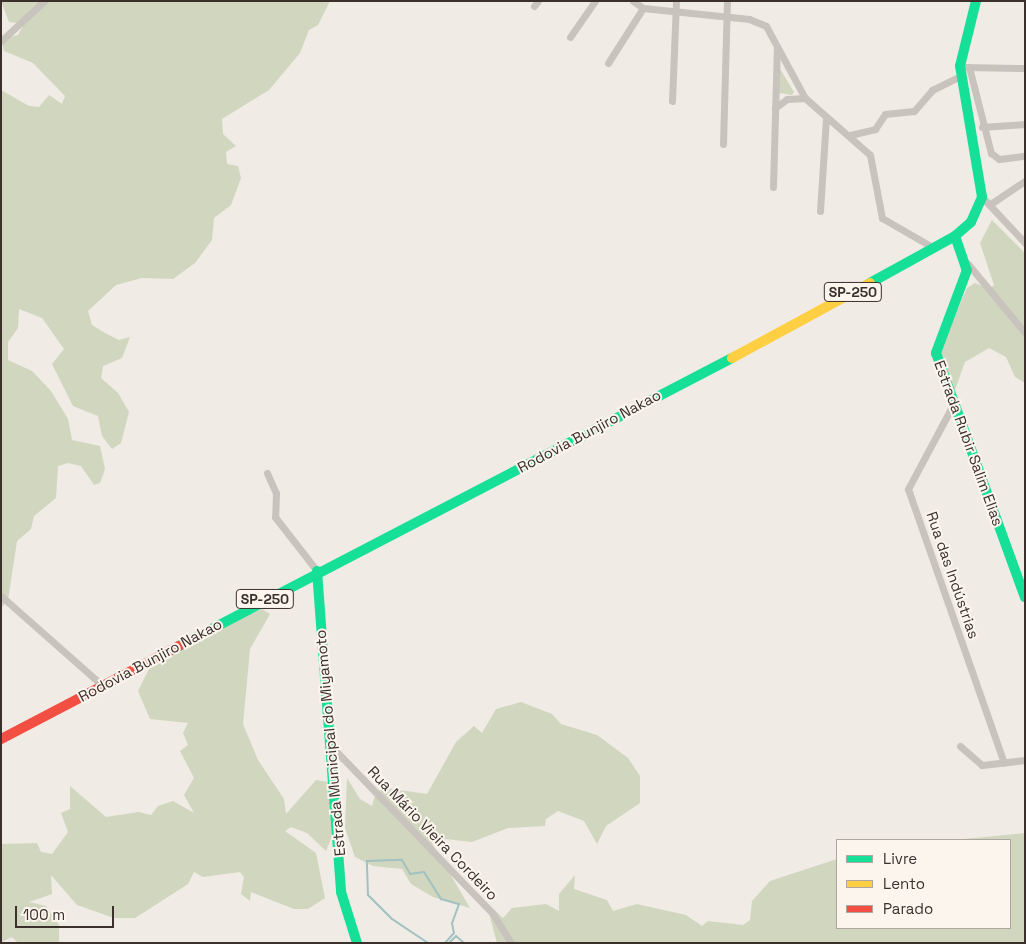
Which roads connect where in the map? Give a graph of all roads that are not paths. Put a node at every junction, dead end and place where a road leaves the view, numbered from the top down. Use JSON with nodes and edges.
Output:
{"nodes":[{"id":1,"x":44,"y":1,"type":"edge"},
{"id":2,"x":595,"y":1,"type":"edge"},
{"id":3,"x":633,"y":1,"type":"edge"},
{"id":4,"x":676,"y":1,"type":"edge"},
{"id":5,"x":727,"y":1,"type":"edge"},
{"id":6,"x":976,"y":1,"type":"edge"},
{"id":7,"x":643,"y":8,"type":"junction"},
{"id":8,"x":675,"y":12,"type":"junction"},
{"id":9,"x":726,"y":16,"type":"junction"},
{"id":10,"x":570,"y":37,"type":"dead end"},
{"id":11,"x":1,"y":41,"type":"edge"},
{"id":12,"x":778,"y":43,"type":"junction"},
{"id":13,"x":608,"y":63,"type":"dead end"},
{"id":14,"x":1025,"y":68,"type":"edge"},
{"id":15,"x":963,"y":70,"type":"junction"},
{"id":16,"x":806,"y":98,"type":"junction"},
{"id":17,"x":672,"y":101,"type":"dead end"},
{"id":18,"x":775,"y":108,"type":"junction"},
{"id":19,"x":826,"y":117,"type":"junction"},
{"id":20,"x":1025,"y":124,"type":"edge"},
{"id":21,"x":982,"y":127,"type":"junction"},
{"id":22,"x":850,"y":135,"type":"junction"},
{"id":23,"x":723,"y":144,"type":"dead end"},
{"id":24,"x":1025,"y":156,"type":"edge"},
{"id":25,"x":1025,"y":181,"type":"edge"},
{"id":26,"x":773,"y":187,"type":"dead end"},
{"id":27,"x":987,"y":200,"type":"junction"},
{"id":28,"x":820,"y":211,"type":"dead end"},
{"id":29,"x":955,"y":236,"type":"junction"},
{"id":30,"x":1025,"y":243,"type":"edge"},
{"id":31,"x":934,"y":248,"type":"junction"},
{"id":32,"x":968,"y":264,"type":"junction"},
{"id":33,"x":1025,"y":333,"type":"edge"},
{"id":34,"x":955,"y":401,"type":"junction"},
{"id":35,"x":267,"y":473,"type":"dead end"},
{"id":36,"x":317,"y":571,"type":"junction"},
{"id":37,"x":1,"y":596,"type":"edge"},
{"id":38,"x":1025,"y":597,"type":"edge"},
{"id":39,"x":102,"y":685,"type":"junction"},
{"id":40,"x":1,"y":739,"type":"edge"},
{"id":41,"x":331,"y":746,"type":"junction"},
{"id":42,"x":960,"y":746,"type":"dead end"},
{"id":43,"x":1025,"y":760,"type":"edge"},
{"id":44,"x":1004,"y":763,"type":"junction"},
{"id":45,"x":357,"y":943,"type":"edge"},
{"id":46,"x":511,"y":943,"type":"edge"}],
"edges":[{"from":1,"to":11,"type":"street"},
{"from":2,"to":10,"type":"street"},
{"from":3,"to":7,"type":"street"},
{"from":4,"to":8,"type":"street"},
{"from":5,"to":9,"type":"street"},
{"from":6,"to":15,"type":"main road"},
{"from":7,"to":8,"type":"street"},
{"from":7,"to":13,"type":"street"},
{"from":8,"to":9,"type":"street"},
{"from":8,"to":17,"type":"street"},
{"from":9,"to":12,"type":"street"},
{"from":9,"to":23,"type":"street"},
{"from":12,"to":16,"type":"street"},
{"from":12,"to":18,"type":"street"},
{"from":14,"to":15,"type":"street"},
{"from":15,"to":21,"type":"street"},
{"from":15,"to":22,"type":"street"},
{"from":15,"to":27,"type":"main road"},
{"from":16,"to":18,"type":"street"},
{"from":16,"to":19,"type":"street"},
{"from":18,"to":26,"type":"street"},
{"from":19,"to":22,"type":"street"},
{"from":19,"to":28,"type":"street"},
{"from":20,"to":21,"type":"street"},
{"from":21,"to":24,"type":"street"},
{"from":22,"to":31,"type":"street"},
{"from":25,"to":27,"type":"street"},
{"from":27,"to":29,"type":"main road","name":"Rodovia Bunjiro Nakao","number":"SP-250"},
{"from":27,"to":30,"type":"street"},
{"from":29,"to":31,"type":"main road","name":"Rodovia Bunjiro Nakao","number":"SP-250"},
{"from":29,"to":32,"type":"main road"},
{"from":31,"to":36,"type":"main road","name":"Rodovia Bunjiro Nakao","number":"SP-250"},
{"from":32,"to":33,"type":"street"},
{"from":32,"to":34,"type":"main road","name":"Estrada Rubir Salim Elias"},
{"from":34,"to":38,"type":"main road","name":"Estrada Rubir Salim Elias"},
{"from":34,"to":44,"type":"street","name":"Rua das Indústrias"},
{"from":35,"to":36,"type":"street"},
{"from":36,"to":39,"type":"main road","name":"Rodovia Bunjiro Nakao","number":"SP-250"},
{"from":36,"to":41,"type":"main road","name":"Estrada Municipal do Miyamoto"},
{"from":37,"to":39,"type":"street"},
{"from":39,"to":40,"type":"main road","name":"Rodovia Bunjiro Nakao","number":"SP-250"},
{"from":41,"to":45,"type":"main road","name":"Estrada Municipal do Miyamoto"},
{"from":41,"to":46,"type":"street","name":"Rua Mário Vieira Cordeiro"},
{"from":42,"to":44,"type":"street"},
{"from":43,"to":44,"type":"street"}]}
